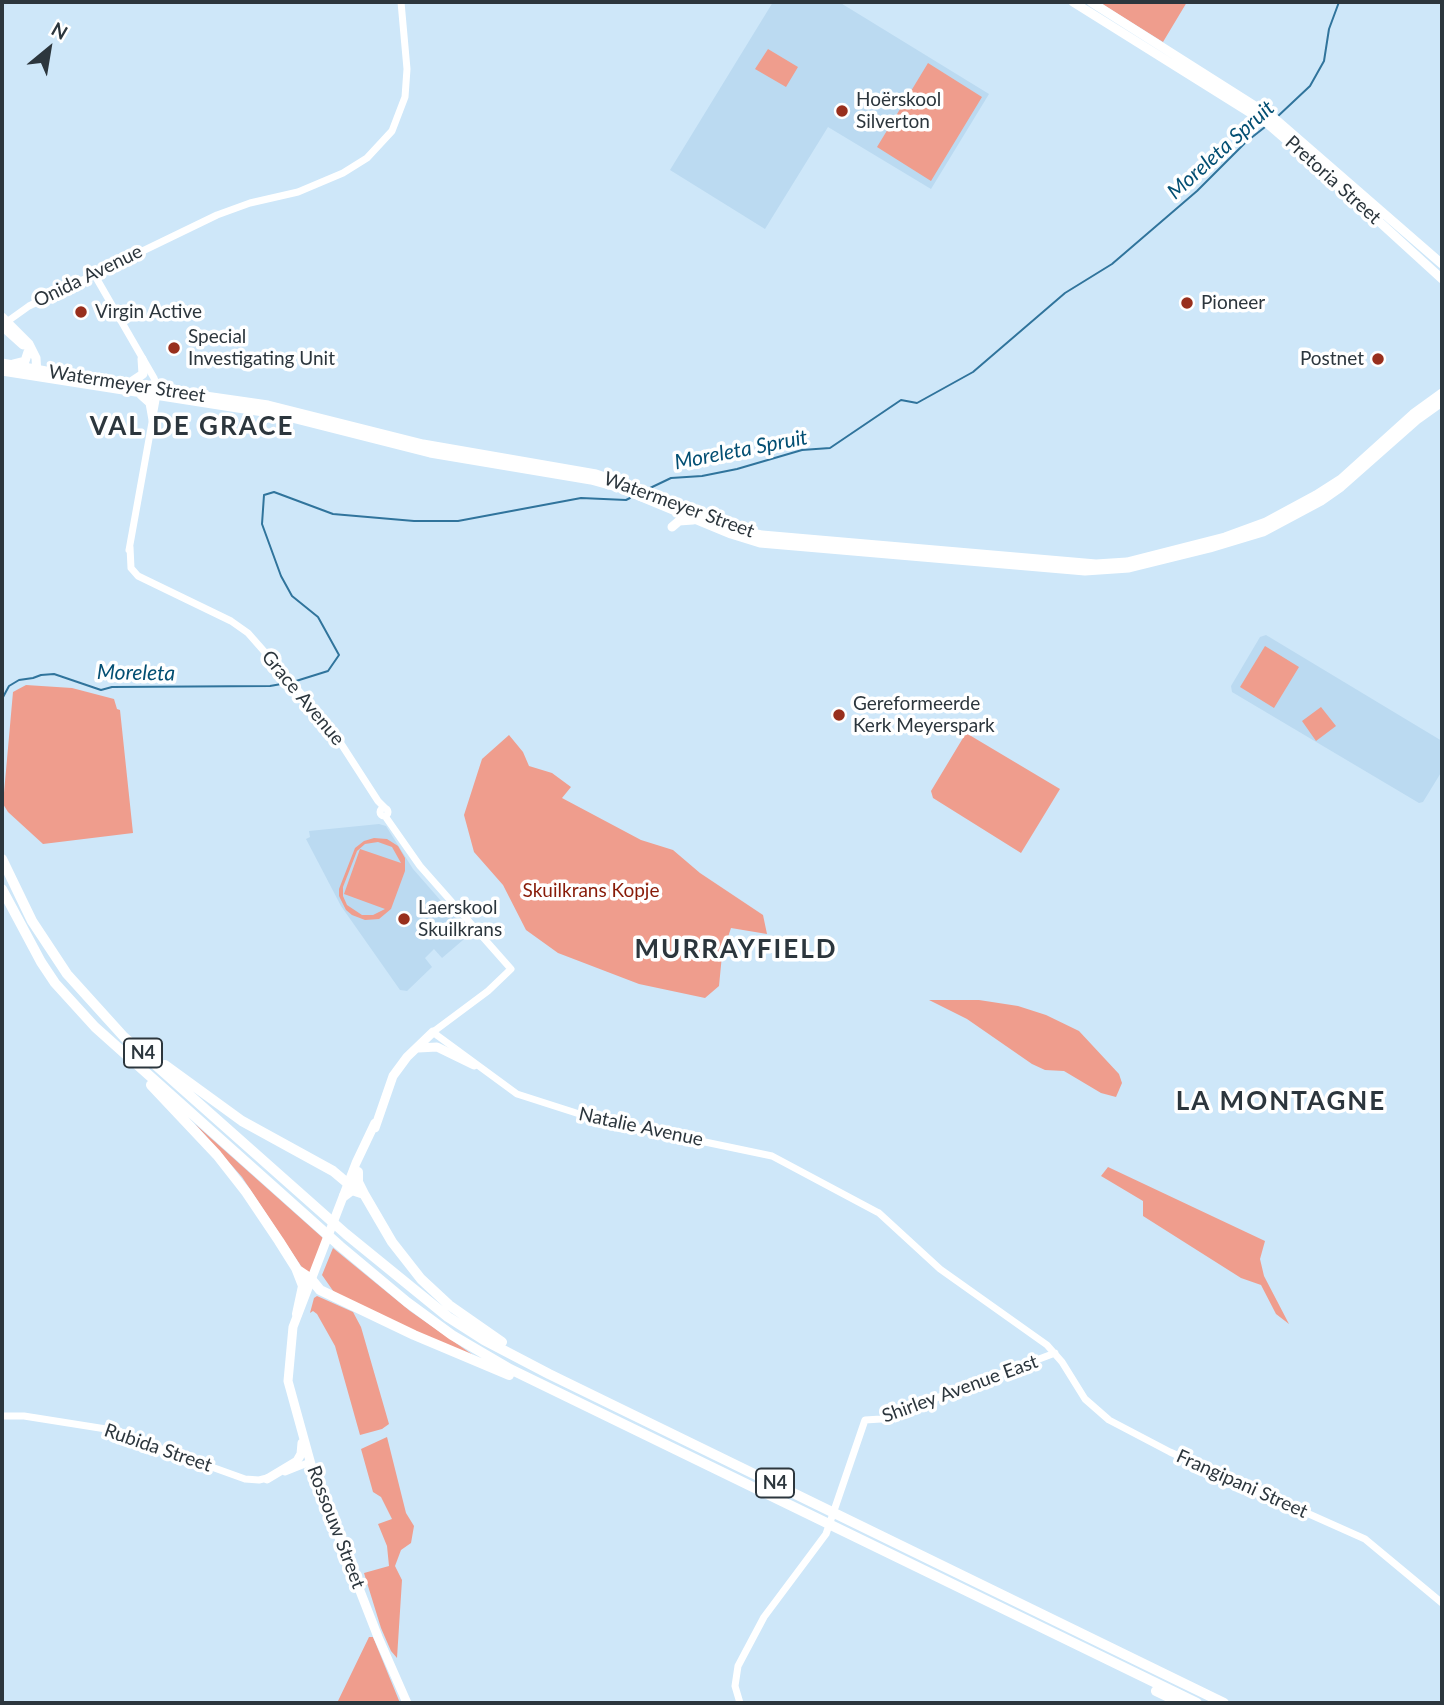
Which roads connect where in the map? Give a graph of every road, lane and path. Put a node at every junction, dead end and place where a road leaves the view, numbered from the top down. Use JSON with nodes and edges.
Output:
{"nodes":[{"id":1,"x":401,"y":2,"type":"edge"},
{"id":2,"x":1073,"y":2,"type":"edge"},
{"id":3,"x":1091,"y":2,"type":"edge"},
{"id":4,"x":1250,"y":106,"type":"junction"},
{"id":5,"x":1290,"y":136,"type":"junction"},
{"id":6,"x":1442,"y":264,"type":"edge"},
{"id":7,"x":91,"y":275,"type":"junction"},
{"id":8,"x":1442,"y":279,"type":"edge"},
{"id":9,"x":4,"y":321,"type":"edge"},
{"id":10,"x":28,"y":352,"type":"junction"},
{"id":11,"x":142,"y":359,"type":"junction"},
{"id":12,"x":7,"y":364,"type":"edge"},
{"id":13,"x":2,"y":371,"type":"edge"},
{"id":14,"x":34,"y":373,"type":"junction"},
{"id":15,"x":126,"y":385,"type":"junction"},
{"id":16,"x":136,"y":393,"type":"junction"},
{"id":17,"x":158,"y":393,"type":"junction"},
{"id":18,"x":1442,"y":393,"type":"edge"},
{"id":19,"x":1442,"y":402,"type":"edge"},
{"id":20,"x":153,"y":420,"type":"junction"},
{"id":21,"x":652,"y":498,"type":"junction"},
{"id":22,"x":668,"y":509,"type":"junction"},
{"id":23,"x":698,"y":521,"type":"junction"},
{"id":24,"x":2,"y":859,"type":"edge"},
{"id":25,"x":2,"y":889,"type":"edge"},
{"id":26,"x":511,"y":969,"type":"joint"},
{"id":27,"x":95,"y":1027,"type":"junction"},
{"id":28,"x":433,"y":1032,"type":"junction"},
{"id":29,"x":124,"y":1037,"type":"junction"},
{"id":30,"x":416,"y":1048,"type":"junction"},
{"id":31,"x":474,"y":1065,"type":"junction"},
{"id":32,"x":356,"y":1170,"type":"junction"},
{"id":33,"x":332,"y":1171,"type":"junction"},
{"id":34,"x":349,"y":1189,"type":"junction"},
{"id":35,"x":364,"y":1194,"type":"junction"},
{"id":36,"x":296,"y":1268,"type":"junction"},
{"id":37,"x":316,"y":1281,"type":"junction"},
{"id":38,"x":310,"y":1296,"type":"joint"},
{"id":39,"x":298,"y":1314,"type":"junction"},
{"id":40,"x":290,"y":1345,"type":"junction"},
{"id":41,"x":1055,"y":1353,"type":"junction"},
{"id":42,"x":588,"y":1407,"type":"junction"},
{"id":43,"x":2,"y":1416,"type":"edge"},
{"id":44,"x":302,"y":1434,"type":"junction"},
{"id":45,"x":688,"y":1440,"type":"junction"},
{"id":46,"x":310,"y":1462,"type":"junction"},
{"id":47,"x":267,"y":1479,"type":"junction"},
{"id":48,"x":1442,"y":1603,"type":"edge"},
{"id":49,"x":1003,"y":1610,"type":"junction"},
{"id":50,"x":407,"y":1703,"type":"edge"},
{"id":51,"x":740,"y":1703,"type":"edge"},
{"id":52,"x":1181,"y":1703,"type":"edge"},
{"id":53,"x":1197,"y":1703,"type":"edge"},
{"id":54,"x":1224,"y":1703,"type":"edge"}],
"edges":[{"from":1,"to":7,"type":"street","name":"Onida Avenue"},
{"from":2,"to":4,"type":"main road","name":"Pretoria Street"},
{"from":3,"to":4,"type":"main road","name":"Pretoria Street"},
{"from":4,"to":5,"type":"main road","name":"Pretoria Street"},
{"from":5,"to":6,"type":"main road","name":"Pretoria Street"},
{"from":5,"to":8,"type":"main road","name":"Pretoria Street"},
{"from":7,"to":9,"type":"street","name":"Onida Avenue"},
{"from":7,"to":11,"type":"street"},
{"from":9,"to":10,"type":"main road"},
{"from":9,"to":14,"type":"main road"},
{"from":10,"to":12,"type":"main road"},
{"from":10,"to":14,"type":"main road"},
{"from":11,"to":15,"type":"main road"},
{"from":11,"to":17,"type":"street"},
{"from":12,"to":14,"type":"main road","name":"Watermeyer Street"},
{"from":13,"to":14,"type":"main road","name":"Watermeyer Street"},
{"from":14,"to":15,"type":"main road","name":"Watermeyer Street"},
{"from":14,"to":16,"type":"main road","name":"Watermeyer Street"},
{"from":15,"to":17,"type":"main road","name":"Watermeyer Street"},
{"from":16,"to":17,"type":"main road","name":"Watermeyer Street"},
{"from":16,"to":20,"type":"main road"},
{"from":17,"to":20,"type":"street"},
{"from":17,"to":21,"type":"main road","name":"Watermeyer Street"},
{"from":18,"to":21,"type":"main road","name":"Watermeyer Street"},
{"from":19,"to":23,"type":"main road","name":"Watermeyer Street"},
{"from":20,"to":26,"type":"street","name":"Grace Avenue"},
{"from":21,"to":22,"type":"main road","name":"Watermeyer Street"},
{"from":22,"to":23,"type":"main road","name":"Watermeyer Street"},
{"from":22,"to":23,"type":"main road"},
{"from":24,"to":29,"type":"highway","number":"N4"},
{"from":25,"to":27,"type":"highway","number":"N4"},
{"from":26,"to":28,"type":"street","name":"Rossouw Street"},
{"from":27,"to":36,"type":"highway"},
{"from":27,"to":42,"type":"highway","number":"N4"},
{"from":28,"to":30,"type":"main road","name":"Rossouw Street"},
{"from":28,"to":31,"type":"street","name":"Natalie Avenue"},
{"from":29,"to":33,"type":"highway"},
{"from":29,"to":45,"type":"highway","number":"N4"},
{"from":30,"to":31,"type":"main road"},
{"from":30,"to":32,"type":"main road","name":"Rossouw Street"},
{"from":31,"to":41,"type":"street","name":"Natalie Avenue"},
{"from":32,"to":33,"type":"highway"},
{"from":32,"to":34,"type":"main road","name":"Rossouw Street"},
{"from":32,"to":35,"type":"highway"},
{"from":33,"to":34,"type":"highway"},
{"from":34,"to":35,"type":"highway"},
{"from":34,"to":37,"type":"main road","name":"Rossouw Street"},
{"from":35,"to":45,"type":"highway"},
{"from":36,"to":37,"type":"highway"},
{"from":36,"to":39,"type":"highway"},
{"from":37,"to":38,"type":"highway"},
{"from":37,"to":39,"type":"main road","name":"Rossouw Street"},
{"from":37,"to":42,"type":"highway"},
{"from":38,"to":40,"type":"main road","name":"Rossouw Street"},
{"from":39,"to":40,"type":"main road","name":"Rossouw Street"},
{"from":40,"to":44,"type":"main road","name":"Rossouw Street"},
{"from":41,"to":48,"type":"street","name":"Frangipani Street"},
{"from":41,"to":51,"type":"street","name":"Shirley Avenue East"},
{"from":42,"to":49,"type":"highway","number":"N4"},
{"from":43,"to":47,"type":"street","name":"Rubida Street"},
{"from":44,"to":46,"type":"main road","name":"Rossouw Street"},
{"from":44,"to":47,"type":"main road"},
{"from":45,"to":54,"type":"highway","number":"N4"},
{"from":46,"to":47,"type":"street","name":"Rubida Street"},
{"from":46,"to":50,"type":"main road","name":"Rossouw Street"},
{"from":49,"to":52,"type":"highway"},
{"from":49,"to":53,"type":"highway","number":"N4"}]}
